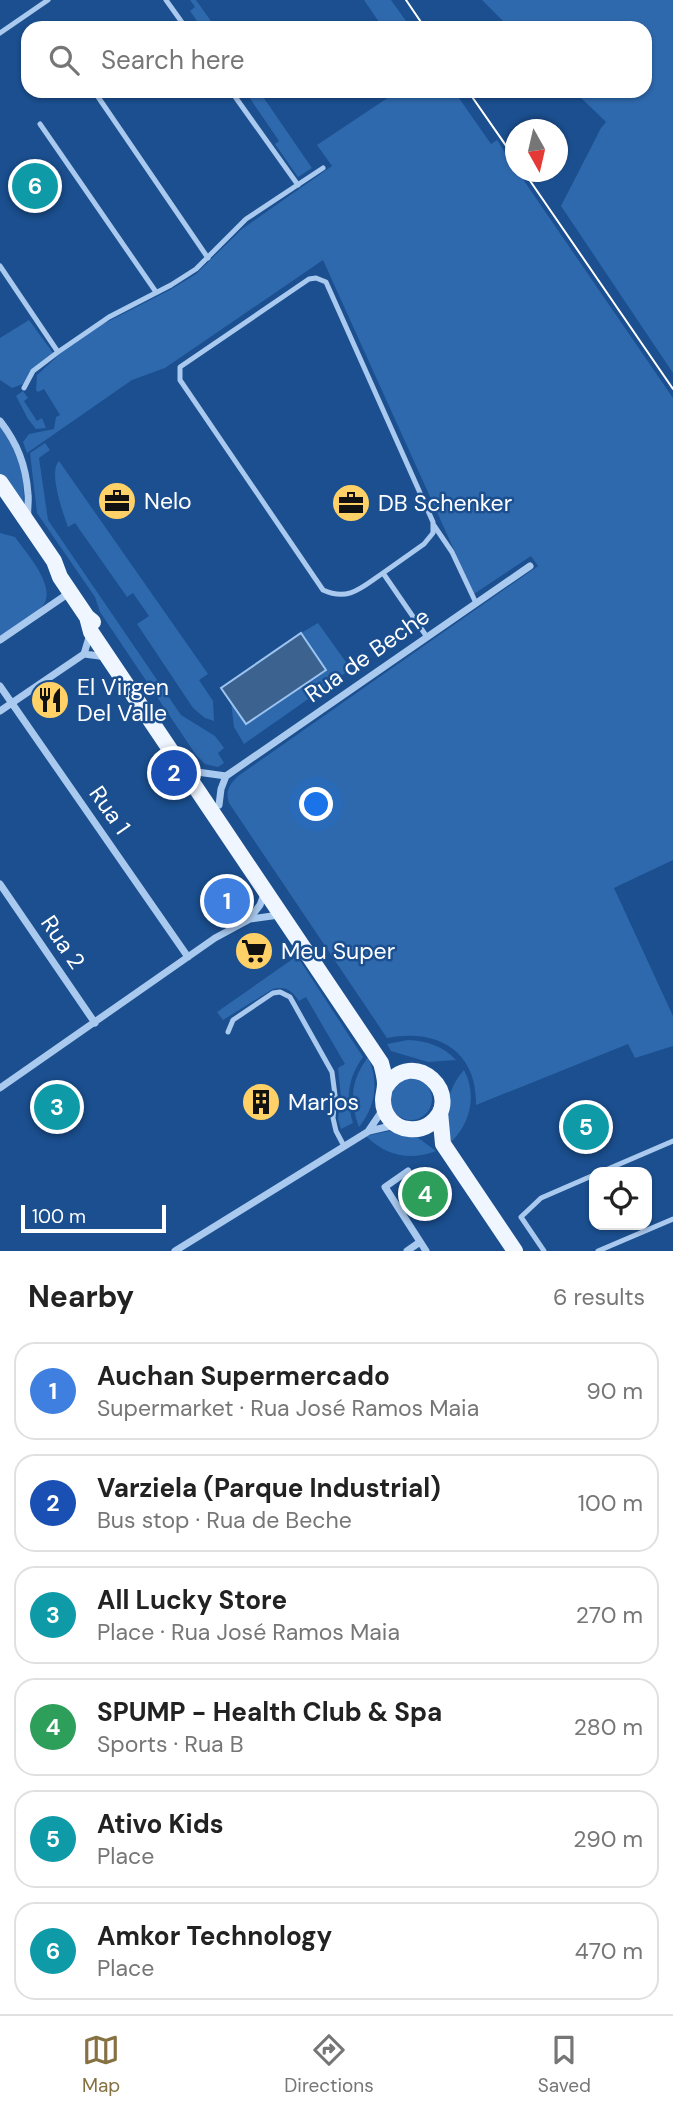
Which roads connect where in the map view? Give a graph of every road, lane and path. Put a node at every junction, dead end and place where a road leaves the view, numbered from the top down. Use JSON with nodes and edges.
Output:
{"nodes":[{"id":1,"x":48,"y":0,"type":"edge"},
{"id":2,"x":166,"y":0,"type":"edge"},
{"id":3,"x":181,"y":21,"type":"edge"},
{"id":4,"x":0,"y":33,"type":"edge"},
{"id":5,"x":99,"y":98,"type":"edge"},
{"id":6,"x":236,"y":98,"type":"edge"},
{"id":7,"x":40,"y":124,"type":"dead end"},
{"id":8,"x":323,"y":168,"type":"dead end"},
{"id":9,"x":298,"y":185,"type":"junction"},
{"id":10,"x":208,"y":258,"type":"junction"},
{"id":11,"x":0,"y":266,"type":"edge"},
{"id":12,"x":156,"y":292,"type":"junction"},
{"id":13,"x":58,"y":352,"type":"junction"},
{"id":14,"x":24,"y":388,"type":"dead end"},
{"id":15,"x":0,"y":421,"type":"edge"},
{"id":16,"x":0,"y":482,"type":"edge"},
{"id":17,"x":0,"y":499,"type":"edge"},
{"id":18,"x":433,"y":524,"type":"junction"},
{"id":19,"x":31,"y":527,"type":"junction"},
{"id":20,"x":530,"y":566,"type":"dead end"},
{"id":21,"x":383,"y":573,"type":"junction"},
{"id":22,"x":60,"y":577,"type":"junction"},
{"id":23,"x":70,"y":592,"type":"junction"},
{"id":24,"x":476,"y":603,"type":"junction"},
{"id":25,"x":89,"y":625,"type":"junction"},
{"id":26,"x":427,"y":637,"type":"junction"},
{"id":27,"x":0,"y":640,"type":"edge"},
{"id":28,"x":83,"y":654,"type":"junction"},
{"id":29,"x":108,"y":657,"type":"junction"},
{"id":30,"x":0,"y":686,"type":"edge"},
{"id":31,"x":12,"y":703,"type":"junction"},
{"id":32,"x":0,"y":711,"type":"edge"},
{"id":33,"x":197,"y":772,"type":"junction"},
{"id":34,"x":226,"y":776,"type":"junction"},
{"id":35,"x":219,"y":805,"type":"junction"},
{"id":36,"x":0,"y":884,"type":"edge"},
{"id":37,"x":266,"y":890,"type":"junction"},
{"id":38,"x":281,"y":915,"type":"junction"},
{"id":39,"x":250,"y":919,"type":"junction"},
{"id":40,"x":188,"y":957,"type":"junction"},
{"id":41,"x":334,"y":976,"type":"junction"},
{"id":42,"x":95,"y":1023,"type":"junction"},
{"id":43,"x":228,"y":1032,"type":"dead end"},
{"id":44,"x":410,"y":1070,"type":"junction"},
{"id":45,"x":0,"y":1088,"type":"edge"},
{"id":46,"x":385,"y":1088,"type":"junction"},
{"id":47,"x":384,"y":1108,"type":"junction"},
{"id":48,"x":440,"y":1112,"type":"junction"},
{"id":49,"x":396,"y":1125,"type":"junction"},
{"id":50,"x":415,"y":1130,"type":"junction"},
{"id":51,"x":369,"y":1131,"type":"junction"},
{"id":52,"x":673,"y":1141,"type":"edge"},
{"id":53,"x":443,"y":1144,"type":"junction"},
{"id":54,"x":344,"y":1146,"type":"junction"},
{"id":55,"x":613,"y":1167,"type":"edge"},
{"id":56,"x":408,"y":1171,"type":"dead end"},
{"id":57,"x":589,"y":1177,"type":"edge"},
{"id":58,"x":673,"y":1219,"type":"edge"},
{"id":59,"x":420,"y":1242,"type":"junction"},
{"id":60,"x":175,"y":1251,"type":"edge"},
{"id":61,"x":407,"y":1251,"type":"edge"},
{"id":62,"x":426,"y":1251,"type":"edge"},
{"id":63,"x":515,"y":1251,"type":"edge"},
{"id":64,"x":544,"y":1251,"type":"edge"},
{"id":65,"x":598,"y":1251,"type":"edge"}],
"edges":[{"from":1,"to":4,"type":"lane"},
{"from":2,"to":3,"type":"lane"},
{"from":5,"to":10,"type":"lane"},
{"from":6,"to":9,"type":"lane"},
{"from":7,"to":12,"type":"lane"},
{"from":8,"to":9,"type":"lane"},
{"from":9,"to":10,"type":"lane"},
{"from":10,"to":12,"type":"lane"},
{"from":11,"to":13,"type":"lane"},
{"from":12,"to":13,"type":"lane"},
{"from":13,"to":14,"type":"lane"},
{"from":15,"to":19,"type":"street"},
{"from":16,"to":19,"type":"main road"},
{"from":17,"to":22,"type":"main road"},
{"from":18,"to":21,"type":"lane"},
{"from":18,"to":21,"type":"lane"},
{"from":18,"to":24,"type":"lane"},
{"from":19,"to":22,"type":"main road"},
{"from":20,"to":24,"type":"street","name":"Rua de Beche"},
{"from":21,"to":26,"type":"lane"},
{"from":22,"to":23,"type":"main road"},
{"from":23,"to":25,"type":"main road"},
{"from":23,"to":27,"type":"street"},
{"from":24,"to":26,"type":"street","name":"Rua de Beche"},
{"from":25,"to":28,"type":"street"},
{"from":25,"to":29,"type":"main road"},
{"from":25,"to":33,"type":"main road"},
{"from":26,"to":34,"type":"street","name":"Rua de Beche"},
{"from":28,"to":29,"type":"street"},
{"from":28,"to":31,"type":"street"},
{"from":29,"to":37,"type":"main road"},
{"from":30,"to":31,"type":"street","name":"Rua 1"},
{"from":31,"to":32,"type":"street"},
{"from":31,"to":40,"type":"street","name":"Rua 1"},
{"from":33,"to":34,"type":"street"},
{"from":33,"to":35,"type":"main road"},
{"from":34,"to":35,"type":"street"},
{"from":35,"to":41,"type":"main road"},
{"from":36,"to":42,"type":"street","name":"Rua 2"},
{"from":37,"to":38,"type":"main road"},
{"from":37,"to":39,"type":"street"},
{"from":38,"to":39,"type":"street"},
{"from":38,"to":41,"type":"main road"},
{"from":38,"to":46,"type":"main road"},
{"from":39,"to":40,"type":"street"},
{"from":40,"to":42,"type":"street"},
{"from":41,"to":44,"type":"main road"},
{"from":42,"to":45,"type":"street"},
{"from":43,"to":54,"type":"lane"},
{"from":44,"to":46,"type":"main road"},
{"from":44,"to":48,"type":"main road"},
{"from":46,"to":47,"type":"main road"},
{"from":47,"to":49,"type":"main road"},
{"from":47,"to":51,"type":"street"},
{"from":48,"to":50,"type":"main road"},
{"from":48,"to":53,"type":"main road"},
{"from":49,"to":50,"type":"main road"},
{"from":49,"to":51,"type":"street"},
{"from":50,"to":53,"type":"main road"},
{"from":51,"to":54,"type":"street"},
{"from":52,"to":55,"type":"lane"},
{"from":53,"to":63,"type":"main road"},
{"from":54,"to":60,"type":"street"},
{"from":56,"to":59,"type":"street"},
{"from":57,"to":64,"type":"lane"},
{"from":58,"to":65,"type":"lane"},
{"from":59,"to":61,"type":"street"},
{"from":59,"to":62,"type":"street"}]}
